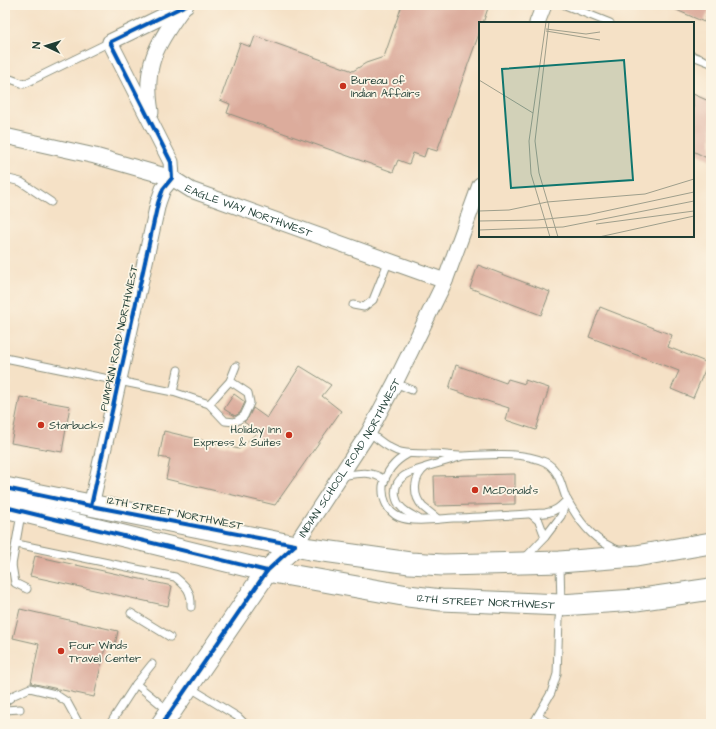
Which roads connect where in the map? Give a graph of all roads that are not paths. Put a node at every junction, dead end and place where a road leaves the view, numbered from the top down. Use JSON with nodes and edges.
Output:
{"nodes":[{"id":1,"x":544,"y":5,"type":"edge"},
{"id":2,"x":565,"y":5,"type":"edge"},
{"id":3,"x":185,"y":6,"type":"edge"},
{"id":4,"x":537,"y":22,"type":"edge"},
{"id":5,"x":608,"y":22,"type":"edge"},
{"id":6,"x":110,"y":42,"type":"junction"},
{"id":7,"x":694,"y":56,"type":"edge"},
{"id":8,"x":711,"y":63,"type":"edge"},
{"id":9,"x":5,"y":77,"type":"edge"},
{"id":10,"x":153,"y":126,"type":"junction"},
{"id":11,"x":5,"y":136,"type":"edge"},
{"id":12,"x":5,"y":178,"type":"edge"},
{"id":13,"x":172,"y":178,"type":"junction"},
{"id":14,"x":479,"y":188,"type":"edge"},
{"id":15,"x":51,"y":202,"type":"dead end"},
{"id":16,"x":389,"y":260,"type":"junction"},
{"id":17,"x":445,"y":281,"type":"junction"},
{"id":18,"x":353,"y":305,"type":"dead end"},
{"id":19,"x":5,"y":358,"type":"edge"},
{"id":20,"x":236,"y":366,"type":"dead end"},
{"id":21,"x":178,"y":370,"type":"dead end"},
{"id":22,"x":230,"y":381,"type":"junction"},
{"id":23,"x":119,"y":382,"type":"junction"},
{"id":24,"x":395,"y":383,"type":"junction"},
{"id":25,"x":412,"y":390,"type":"dead end"},
{"id":26,"x":174,"y":392,"type":"junction"},
{"id":27,"x":208,"y":404,"type":"junction"},
{"id":28,"x":369,"y":432,"type":"junction"},
{"id":29,"x":408,"y":454,"type":"junction"},
{"id":30,"x":462,"y":456,"type":"junction"},
{"id":31,"x":426,"y":467,"type":"junction"},
{"id":32,"x":340,"y":476,"type":"junction"},
{"id":33,"x":385,"y":480,"type":"junction"},
{"id":34,"x":17,"y":500,"type":"edge"},
{"id":35,"x":567,"y":500,"type":"junction"},
{"id":36,"x":91,"y":506,"type":"junction"},
{"id":37,"x":531,"y":514,"type":"junction"},
{"id":38,"x":421,"y":519,"type":"junction"},
{"id":39,"x":438,"y":519,"type":"junction"},
{"id":40,"x":545,"y":536,"type":"junction"},
{"id":41,"x":711,"y":542,"type":"edge"},
{"id":42,"x":17,"y":544,"type":"junction"},
{"id":43,"x":295,"y":545,"type":"junction"},
{"id":44,"x":636,"y":556,"type":"junction"},
{"id":45,"x":560,"y":562,"type":"junction"},
{"id":46,"x":520,"y":563,"type":"junction"},
{"id":47,"x":12,"y":565,"type":"junction"},
{"id":48,"x":5,"y":571,"type":"edge"},
{"id":49,"x":267,"y":571,"type":"junction"},
{"id":50,"x":28,"y":589,"type":"dead end"},
{"id":51,"x":711,"y":589,"type":"edge"},
{"id":52,"x":561,"y":604,"type":"junction"},
{"id":53,"x":191,"y":606,"type":"dead end"},
{"id":54,"x":131,"y":613,"type":"dead end"},
{"id":55,"x":170,"y":637,"type":"dead end"},
{"id":56,"x":152,"y":664,"type":"dead end"},
{"id":57,"x":136,"y":684,"type":"junction"},
{"id":58,"x":187,"y":686,"type":"junction"},
{"id":59,"x":5,"y":702,"type":"edge"},
{"id":60,"x":20,"y":709,"type":"dead end"},
{"id":61,"x":5,"y":710,"type":"edge"},
{"id":62,"x":538,"y":716,"type":"junction"},
{"id":63,"x":166,"y":718,"type":"edge"},
{"id":64,"x":79,"y":724,"type":"edge"},
{"id":65,"x":110,"y":724,"type":"edge"},
{"id":66,"x":245,"y":724,"type":"edge"},
{"id":67,"x":533,"y":724,"type":"edge"},
{"id":68,"x":550,"y":724,"type":"edge"}],
"edges":[{"from":1,"to":4,"type":"street"},
{"from":2,"to":5,"type":"lane"},
{"from":3,"to":6,"type":"street"},
{"from":3,"to":10,"type":"street"},
{"from":6,"to":9,"type":"lane"},
{"from":6,"to":10,"type":"street"},
{"from":7,"to":8,"type":"lane"},
{"from":10,"to":13,"type":"street"},
{"from":11,"to":13,"type":"street","name":"EAGLE WAY NORTHWEST"},
{"from":12,"to":15,"type":"lane"},
{"from":13,"to":16,"type":"street","name":"EAGLE WAY NORTHWEST"},
{"from":13,"to":23,"type":"street","name":"PUMPKIN ROAD NORTHWEST"},
{"from":14,"to":17,"type":"street","name":"INDIAN SCHOOL ROAD NORTHWEST"},
{"from":16,"to":17,"type":"street","name":"EAGLE WAY NORTHWEST"},
{"from":16,"to":18,"type":"lane"},
{"from":17,"to":24,"type":"street","name":"INDIAN SCHOOL ROAD NORTHWEST"},
{"from":19,"to":23,"type":"lane"},
{"from":20,"to":22,"type":"lane"},
{"from":21,"to":26,"type":"lane"},
{"from":22,"to":27,"type":"lane"},
{"from":22,"to":27,"type":"lane"},
{"from":23,"to":26,"type":"lane"},
{"from":23,"to":36,"type":"street","name":"PUMPKIN ROAD NORTHWEST"},
{"from":24,"to":25,"type":"lane"},
{"from":24,"to":28,"type":"street","name":"INDIAN SCHOOL ROAD NORTHWEST"},
{"from":26,"to":27,"type":"lane"},
{"from":28,"to":29,"type":"lane"},
{"from":28,"to":32,"type":"street","name":"INDIAN SCHOOL ROAD NORTHWEST"},
{"from":29,"to":30,"type":"lane"},
{"from":29,"to":33,"type":"lane"},
{"from":30,"to":31,"type":"lane"},
{"from":30,"to":35,"type":"lane"},
{"from":31,"to":38,"type":"lane"},
{"from":31,"to":39,"type":"lane"},
{"from":32,"to":33,"type":"lane"},
{"from":32,"to":43,"type":"street","name":"INDIAN SCHOOL ROAD NORTHWEST"},
{"from":33,"to":38,"type":"lane"},
{"from":34,"to":36,"type":"main road","name":"12TH STREET NORTHWEST"},
{"from":34,"to":42,"type":"lane"},
{"from":34,"to":49,"type":"main road","name":"12TH STREET NORTHWEST"},
{"from":35,"to":37,"type":"lane"},
{"from":35,"to":40,"type":"lane"},
{"from":35,"to":44,"type":"lane"},
{"from":36,"to":43,"type":"main road","name":"12TH STREET NORTHWEST"},
{"from":37,"to":39,"type":"lane"},
{"from":37,"to":40,"type":"lane"},
{"from":38,"to":39,"type":"lane"},
{"from":40,"to":46,"type":"lane"},
{"from":41,"to":44,"type":"main road","name":"12TH STREET NORTHWEST"},
{"from":42,"to":47,"type":"lane"},
{"from":42,"to":53,"type":"lane"},
{"from":43,"to":46,"type":"main road","name":"12TH STREET NORTHWEST"},
{"from":43,"to":49,"type":"main road","name":"INDIAN SCHOOL ROAD NORTHWEST"},
{"from":44,"to":45,"type":"main road","name":"12TH STREET NORTHWEST"},
{"from":45,"to":46,"type":"main road","name":"12TH STREET NORTHWEST"},
{"from":45,"to":52,"type":"lane"},
{"from":47,"to":48,"type":"lane"},
{"from":47,"to":50,"type":"lane"},
{"from":49,"to":52,"type":"main road","name":"12TH STREET NORTHWEST"},
{"from":49,"to":58,"type":"main road","name":"INDIAN SCHOOL ROAD NORTHWEST"},
{"from":51,"to":52,"type":"main road","name":"12TH STREET NORTHWEST"},
{"from":52,"to":62,"type":"lane"},
{"from":54,"to":55,"type":"lane"},
{"from":56,"to":57,"type":"lane"},
{"from":57,"to":63,"type":"lane"},
{"from":57,"to":65,"type":"lane"},
{"from":58,"to":63,"type":"main road","name":"INDIAN SCHOOL ROAD NORTHWEST"},
{"from":58,"to":66,"type":"lane"},
{"from":59,"to":64,"type":"lane"},
{"from":60,"to":61,"type":"lane"},
{"from":62,"to":67,"type":"lane"},
{"from":62,"to":68,"type":"lane"}]}
